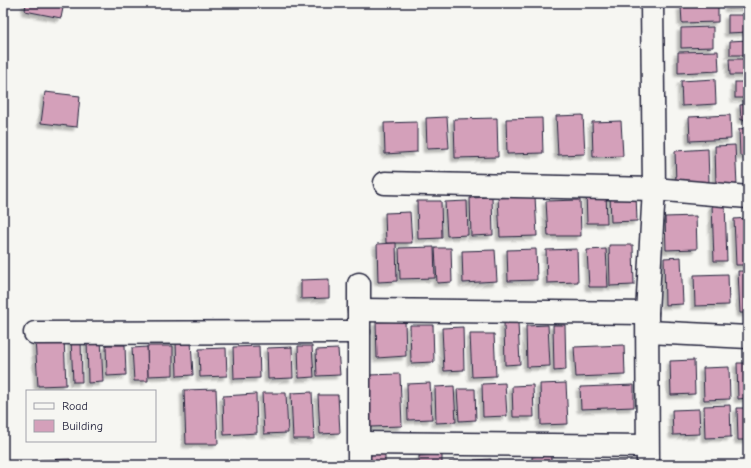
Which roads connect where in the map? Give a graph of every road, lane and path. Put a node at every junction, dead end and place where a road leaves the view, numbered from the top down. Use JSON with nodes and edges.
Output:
{"nodes":[{"id":1,"x":652,"y":3,"type":"edge"},
{"id":2,"x":385,"y":183,"type":"dead end"},
{"id":3,"x":654,"y":189,"type":"junction"},
{"id":4,"x":748,"y":197,"type":"edge"},
{"id":5,"x":359,"y":284,"type":"dead end"},
{"id":6,"x":359,"y":310,"type":"junction"},
{"id":7,"x":648,"y":322,"type":"junction"},
{"id":8,"x":359,"y":332,"type":"junction"},
{"id":9,"x":36,"y":333,"type":"dead end"},
{"id":10,"x":748,"y":337,"type":"edge"},
{"id":11,"x":360,"y":443,"type":"junction"},
{"id":12,"x":647,"y":456,"type":"edge"},
{"id":13,"x":359,"y":465,"type":"edge"}],
"edges":[{"from":1,"to":3,"type":"street"},
{"from":2,"to":3,"type":"street"},
{"from":3,"to":4,"type":"street"},
{"from":3,"to":7,"type":"street"},
{"from":5,"to":6,"type":"street"},
{"from":6,"to":7,"type":"street"},
{"from":6,"to":8,"type":"street"},
{"from":7,"to":10,"type":"street"},
{"from":7,"to":12,"type":"street"},
{"from":8,"to":9,"type":"street"},
{"from":8,"to":11,"type":"street"},
{"from":11,"to":12,"type":"street"},
{"from":11,"to":13,"type":"street"}]}
